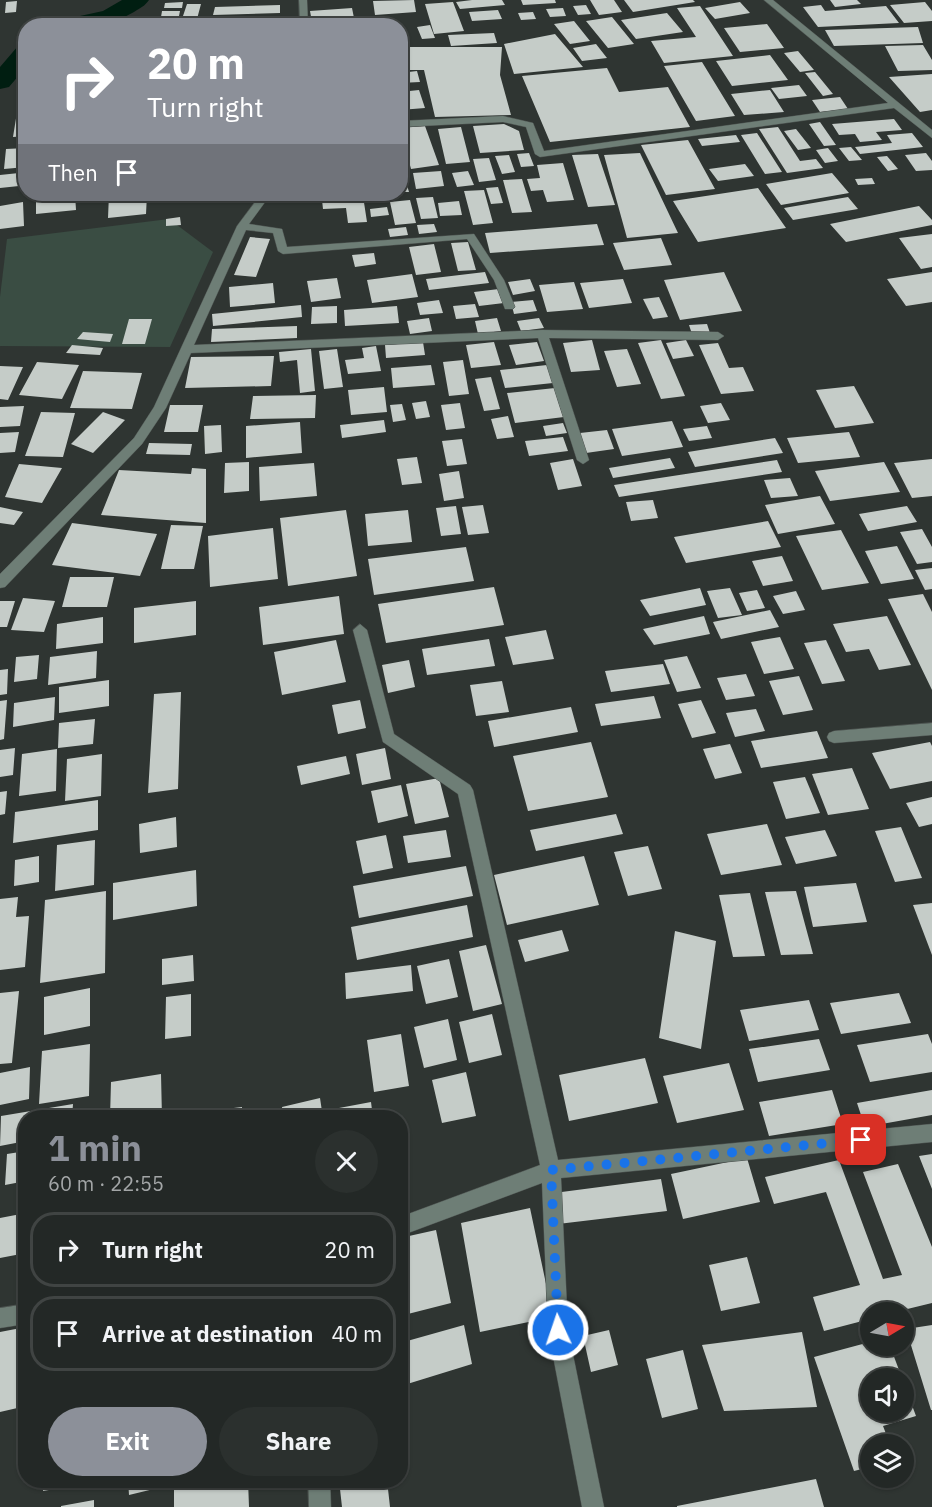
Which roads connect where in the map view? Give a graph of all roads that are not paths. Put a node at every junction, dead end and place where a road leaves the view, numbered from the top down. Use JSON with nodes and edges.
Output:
{"nodes":[{"id":1,"x":303,"y":0,"type":"edge"},
{"id":2,"x":768,"y":0,"type":"edge"},
{"id":3,"x":304,"y":18,"type":"edge"},
{"id":4,"x":897,"y":105,"type":"junction"},
{"id":5,"x":932,"y":123,"type":"edge"},
{"id":6,"x":408,"y":124,"type":"edge"},
{"id":7,"x":920,"y":125,"type":"junction"},
{"id":8,"x":932,"y":135,"type":"edge"},
{"id":9,"x":261,"y":201,"type":"edge"},
{"id":10,"x":242,"y":226,"type":"junction"},
{"id":11,"x":509,"y":307,"type":"dead end"},
{"id":12,"x":542,"y":334,"type":"junction"},
{"id":13,"x":718,"y":336,"type":"dead end"},
{"id":14,"x":187,"y":349,"type":"junction"},
{"id":15,"x":583,"y":460,"type":"dead end"},
{"id":16,"x":0,"y":583,"type":"edge"},
{"id":17,"x":360,"y":630,"type":"dead end"},
{"id":18,"x":932,"y":729,"type":"edge"},
{"id":19,"x":834,"y":737,"type":"dead end"},
{"id":20,"x":932,"y":1133,"type":"edge"},
{"id":21,"x":551,"y":1170,"type":"junction"},
{"id":22,"x":408,"y":1224,"type":"edge"},
{"id":23,"x":18,"y":1315,"type":"edge"},
{"id":24,"x":0,"y":1318,"type":"edge"},
{"id":25,"x":319,"y":1488,"type":"edge"},
{"id":26,"x":320,"y":1507,"type":"edge"},
{"id":27,"x":593,"y":1507,"type":"edge"}],
"edges":[{"from":1,"to":3,"type":"street"},
{"from":2,"to":4,"type":"street"},
{"from":4,"to":6,"type":"street"},
{"from":4,"to":7,"type":"street"},
{"from":5,"to":7,"type":"street"},
{"from":7,"to":8,"type":"street"},
{"from":9,"to":10,"type":"street"},
{"from":10,"to":11,"type":"street"},
{"from":10,"to":14,"type":"street"},
{"from":12,"to":13,"type":"street"},
{"from":12,"to":14,"type":"street"},
{"from":12,"to":15,"type":"street"},
{"from":14,"to":16,"type":"street"},
{"from":17,"to":21,"type":"street"},
{"from":18,"to":19,"type":"street"},
{"from":20,"to":21,"type":"street"},
{"from":21,"to":22,"type":"street"},
{"from":21,"to":27,"type":"street"},
{"from":23,"to":24,"type":"street"},
{"from":25,"to":26,"type":"street"}]}
